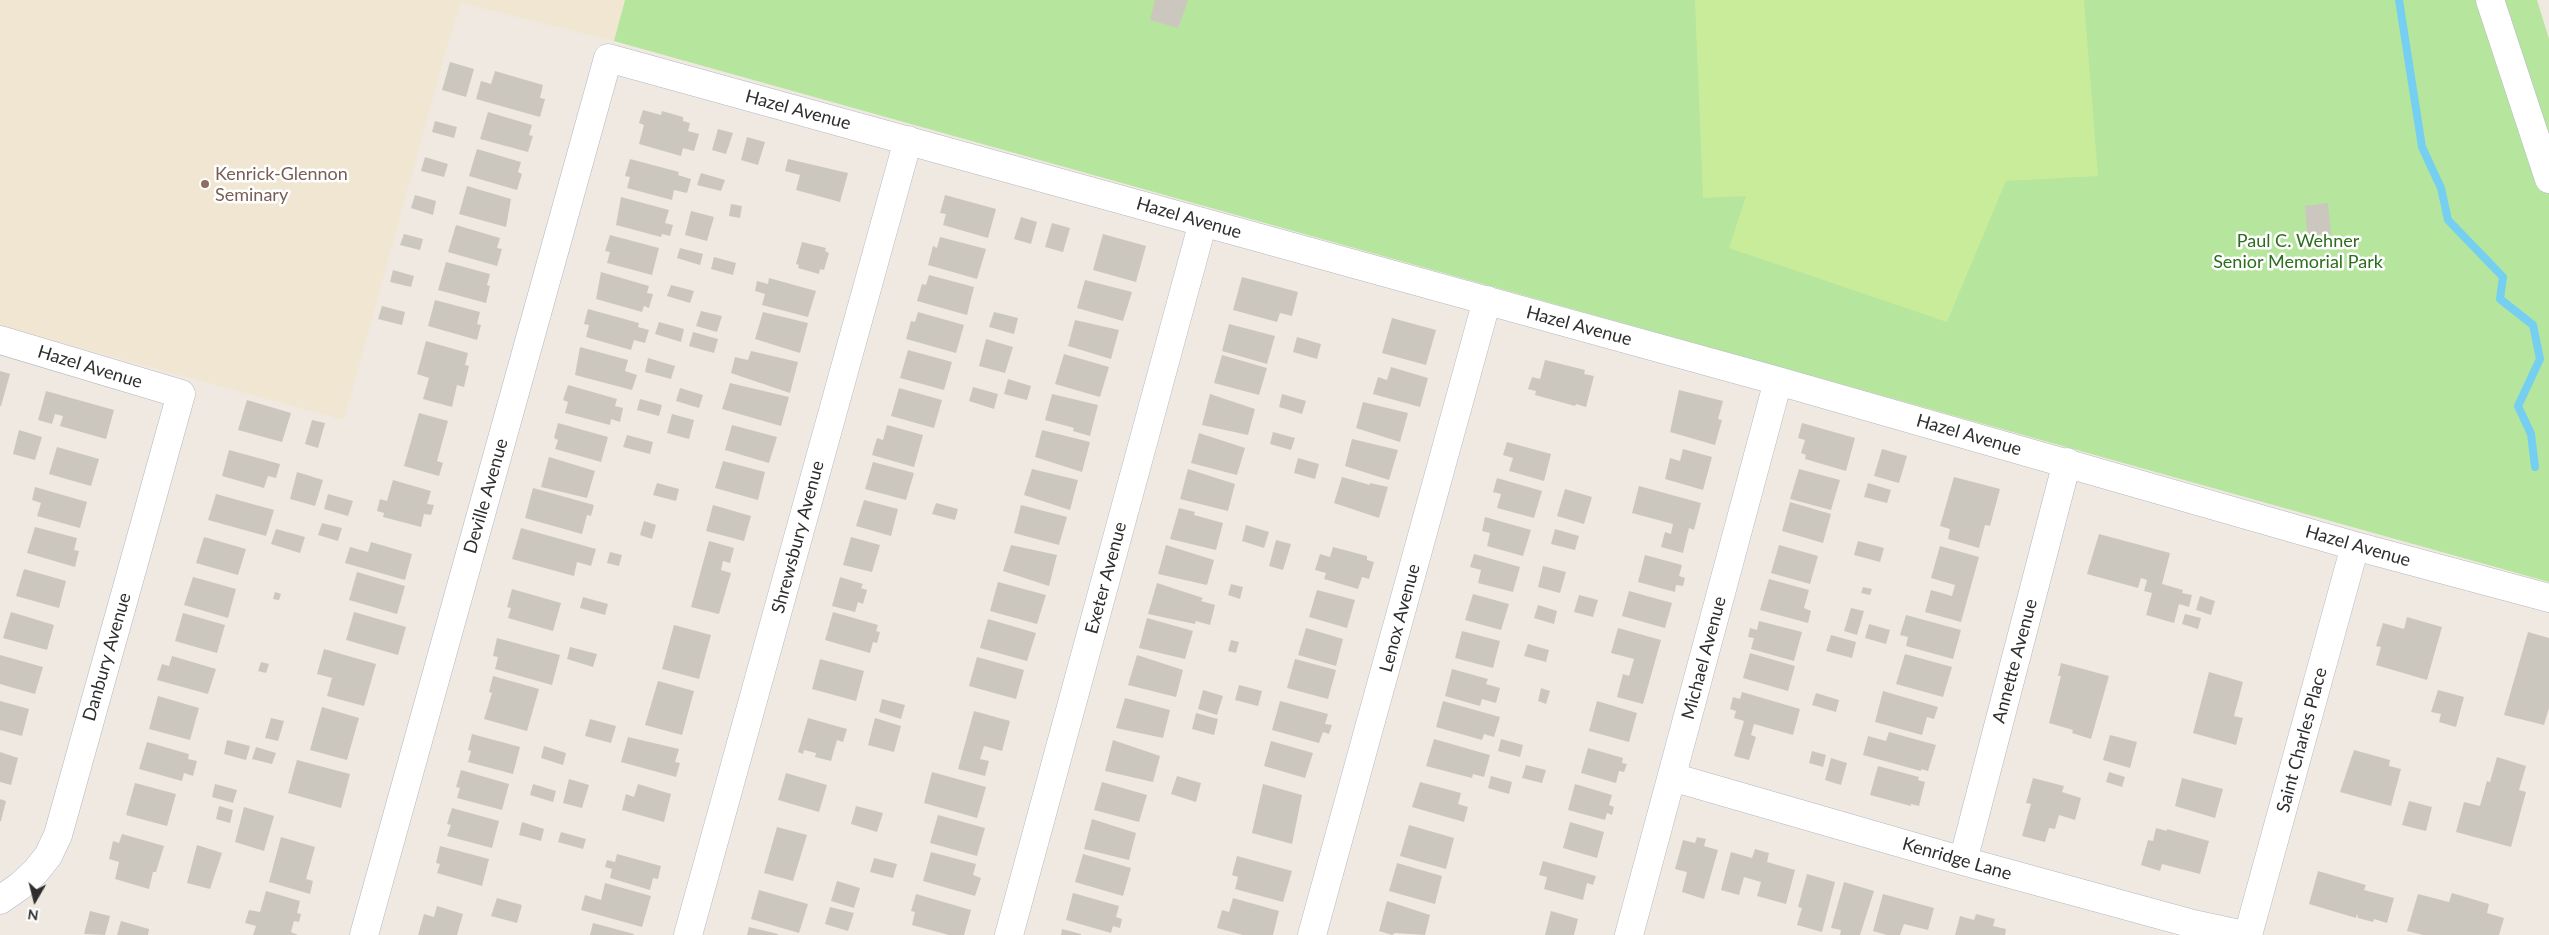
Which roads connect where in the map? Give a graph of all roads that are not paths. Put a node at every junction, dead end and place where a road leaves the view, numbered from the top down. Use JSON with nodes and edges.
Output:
{"nodes":[{"id":1,"x":2490,"y":0,"type":"edge"},
{"id":2,"x":608,"y":58,"type":"joint"},
{"id":3,"x":908,"y":140,"type":"junction"},
{"id":4,"x":2549,"y":178,"type":"edge"},
{"id":5,"x":1204,"y":222,"type":"junction"},
{"id":6,"x":1487,"y":300,"type":"junction"},
{"id":7,"x":0,"y":340,"type":"edge"},
{"id":8,"x":1778,"y":381,"type":"junction"},
{"id":9,"x":181,"y":394,"type":"joint"},
{"id":10,"x":2066,"y":462,"type":"junction"},
{"id":11,"x":2355,"y":546,"type":"junction"},
{"id":12,"x":2549,"y":598,"type":"edge"},
{"id":13,"x":1672,"y":777,"type":"junction"},
{"id":14,"x":1963,"y":861,"type":"junction"},
{"id":15,"x":0,"y":900,"type":"edge"},
{"id":16,"x":2192,"y":930,"type":"edge"},
{"id":17,"x":364,"y":935,"type":"edge"},
{"id":18,"x":688,"y":935,"type":"edge"},
{"id":19,"x":1008,"y":935,"type":"edge"},
{"id":20,"x":1312,"y":935,"type":"edge"},
{"id":21,"x":1628,"y":935,"type":"edge"},
{"id":22,"x":2244,"y":935,"type":"edge"},
{"id":23,"x":2248,"y":935,"type":"edge"}],
"edges":[{"from":1,"to":4,"type":"street"},
{"from":2,"to":3,"type":"street","name":"Hazel Avenue"},
{"from":2,"to":17,"type":"street","name":"Deville Avenue"},
{"from":3,"to":5,"type":"street","name":"Hazel Avenue"},
{"from":3,"to":18,"type":"street","name":"Shrewsbury Avenue"},
{"from":5,"to":6,"type":"street","name":"Hazel Avenue"},
{"from":5,"to":19,"type":"street","name":"Exeter Avenue"},
{"from":6,"to":8,"type":"street","name":"Hazel Avenue"},
{"from":6,"to":20,"type":"street","name":"Lenox Avenue"},
{"from":7,"to":9,"type":"street","name":"Hazel Avenue"},
{"from":8,"to":10,"type":"street","name":"Hazel Avenue"},
{"from":8,"to":13,"type":"street","name":"Michael Avenue"},
{"from":9,"to":15,"type":"street","name":"Danbury Avenue"},
{"from":10,"to":11,"type":"street","name":"Hazel Avenue"},
{"from":10,"to":14,"type":"street","name":"Annette Avenue"},
{"from":11,"to":12,"type":"street","name":"Hazel Avenue"},
{"from":11,"to":23,"type":"street","name":"Saint Charles Place"},
{"from":13,"to":14,"type":"street","name":"Kenridge Lane"},
{"from":13,"to":21,"type":"street","name":"Michael Avenue"},
{"from":14,"to":16,"type":"street","name":"Kenridge Lane"},
{"from":16,"to":22,"type":"street","name":"Kenridge Lane"}]}
